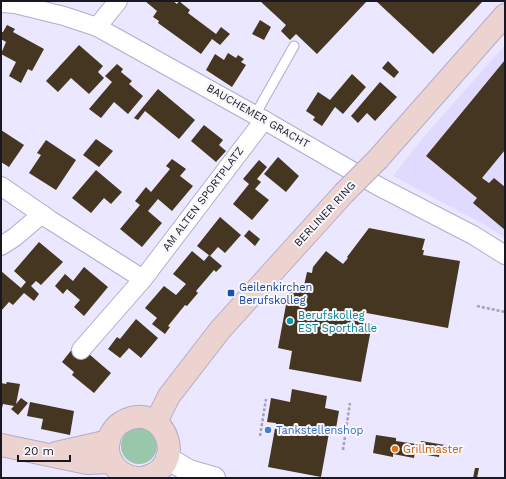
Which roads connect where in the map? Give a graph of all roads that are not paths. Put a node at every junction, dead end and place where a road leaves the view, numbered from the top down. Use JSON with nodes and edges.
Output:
{"nodes":[{"id":1,"x":118,"y":1,"type":"edge"},
{"id":2,"x":1,"y":3,"type":"edge"},
{"id":3,"x":505,"y":15,"type":"edge"},
{"id":4,"x":97,"y":27,"type":"junction"},
{"id":5,"x":294,"y":46,"type":"dead end"},
{"id":6,"x":260,"y":117,"type":"junction"},
{"id":7,"x":1,"y":186,"type":"edge"},
{"id":8,"x":42,"y":214,"type":"junction"},
{"id":9,"x":1,"y":246,"type":"edge"},
{"id":10,"x":505,"y":255,"type":"edge"},
{"id":11,"x":142,"y":279,"type":"junction"},
{"id":12,"x":81,"y":350,"type":"dead end"},
{"id":13,"x":156,"y":422,"type":"junction"},
{"id":14,"x":1,"y":445,"type":"edge"},
{"id":15,"x":49,"y":455,"type":"junction"},
{"id":16,"x":167,"y":458,"type":"junction"},
{"id":17,"x":123,"y":468,"type":"edge"},
{"id":18,"x":76,"y":478,"type":"edge"},
{"id":19,"x":214,"y":478,"type":"edge"}],
"edges":[{"from":1,"to":4,"type":"street"},
{"from":2,"to":4,"type":"street","name":"BAUCHEMER GRACHT"},
{"from":3,"to":13,"type":"main road","name":"BERLINER RING","bridge":true},
{"from":4,"to":6,"type":"street","name":"BAUCHEMER GRACHT"},
{"from":5,"to":6,"type":"lane"},
{"from":6,"to":10,"type":"street","name":"BAUCHEMER GRACHT"},
{"from":6,"to":11,"type":"street","name":"AM ALTEN SPORTPLATZ"},
{"from":7,"to":8,"type":"street"},
{"from":8,"to":9,"type":"street"},
{"from":8,"to":11,"type":"street"},
{"from":11,"to":12,"type":"street","name":"AM ALTEN SPORTPLATZ"},
{"from":13,"to":16,"type":"main road"},
{"from":13,"to":17,"type":"main road"},
{"from":14,"to":15,"type":"main road"},
{"from":15,"to":17,"type":"main road"},
{"from":15,"to":18,"type":"main road"},
{"from":16,"to":17,"type":"main road"},
{"from":16,"to":19,"type":"street"}]}
